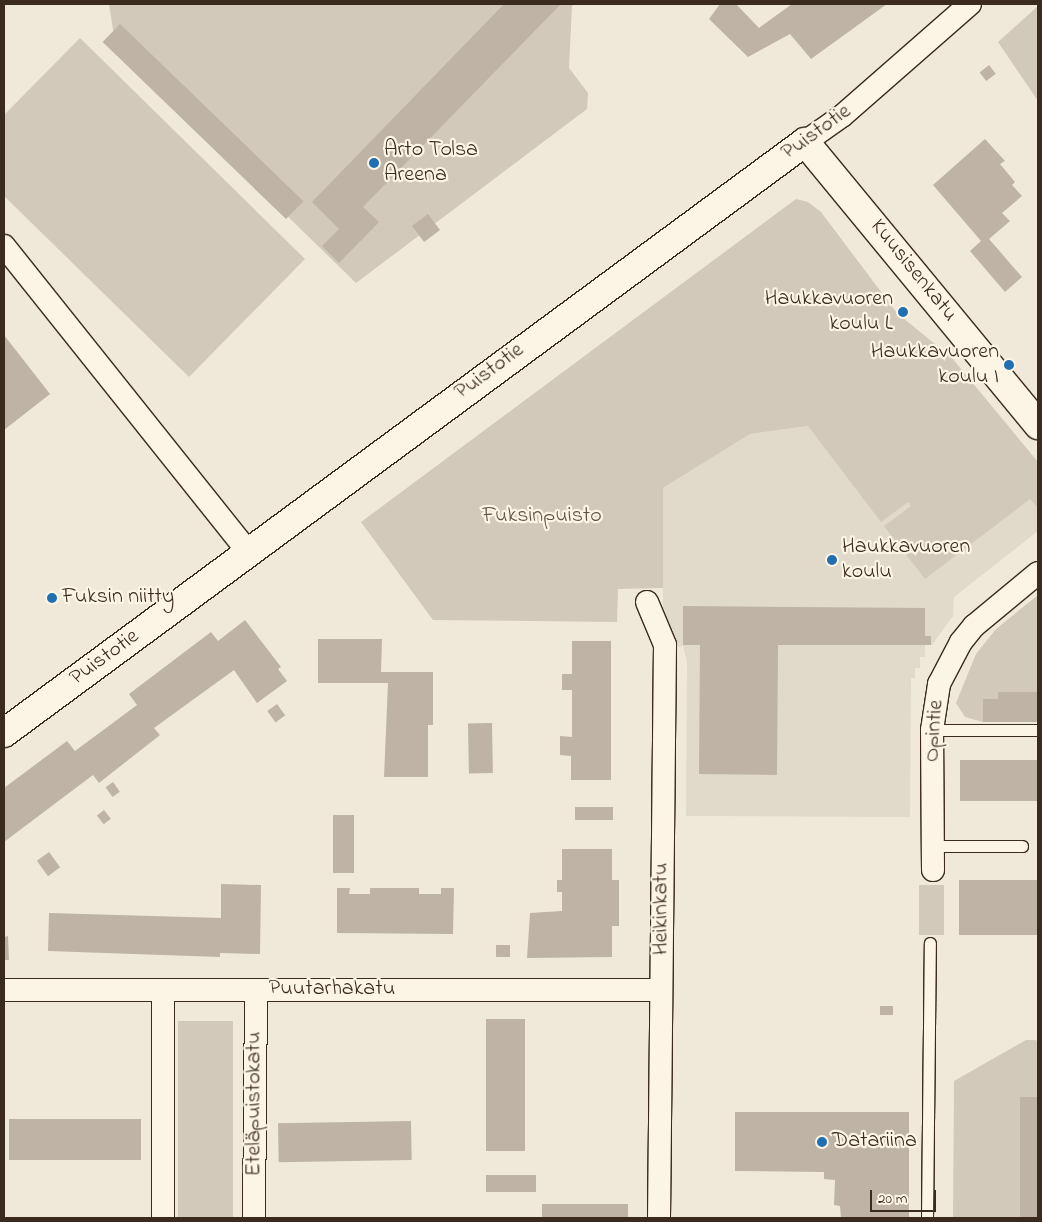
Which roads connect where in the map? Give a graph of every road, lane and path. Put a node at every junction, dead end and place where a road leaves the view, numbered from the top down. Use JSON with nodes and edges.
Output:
{"nodes":[{"id":1,"x":970,"y":4,"type":"edge"},
{"id":2,"x":805,"y":142,"type":"junction"},
{"id":3,"x":4,"y":246,"type":"edge"},
{"id":4,"x":1038,"y":425,"type":"edge"},
{"id":5,"x":248,"y":552,"type":"junction"},
{"id":6,"x":1038,"y":573,"type":"edge"},
{"id":7,"x":647,"y":602,"type":"dead end"},
{"id":8,"x":932,"y":730,"type":"junction"},
{"id":9,"x":1038,"y":730,"type":"edge"},
{"id":10,"x":4,"y":733,"type":"edge"},
{"id":11,"x":933,"y":846,"type":"junction"},
{"id":12,"x":1022,"y":846,"type":"dead end"},
{"id":13,"x":933,"y":870,"type":"dead end"},
{"id":14,"x":930,"y":944,"type":"dead end"},
{"id":15,"x":4,"y":990,"type":"edge"},
{"id":16,"x":256,"y":990,"type":"junction"},
{"id":17,"x":661,"y":990,"type":"junction"},
{"id":18,"x":163,"y":992,"type":"junction"},
{"id":19,"x":163,"y":1218,"type":"edge"},
{"id":20,"x":254,"y":1218,"type":"edge"},
{"id":21,"x":659,"y":1218,"type":"edge"},
{"id":22,"x":928,"y":1218,"type":"edge"}],
"edges":[{"from":1,"to":2,"type":"street","name":"Puistotie"},
{"from":2,"to":4,"type":"main road","name":"Kuusisenkatu"},
{"from":2,"to":5,"type":"main road","name":"Puistotie"},
{"from":3,"to":5,"type":"street"},
{"from":5,"to":10,"type":"main road","name":"Puistotie"},
{"from":6,"to":8,"type":"street","name":"Opintie"},
{"from":7,"to":17,"type":"street","name":"Heikinkatu"},
{"from":8,"to":9,"type":"lane"},
{"from":8,"to":11,"type":"street","name":"Opintie"},
{"from":11,"to":12,"type":"lane"},
{"from":11,"to":13,"type":"street","name":"Opintie"},
{"from":14,"to":22,"type":"lane"},
{"from":15,"to":18,"type":"street","name":"Puutarhakatu"},
{"from":16,"to":17,"type":"street","name":"Puutarhakatu"},
{"from":16,"to":18,"type":"street","name":"Puutarhakatu"},
{"from":16,"to":20,"type":"street","name":"Eteläpuistokatu"},
{"from":17,"to":21,"type":"street","name":"Heikinkatu"},
{"from":18,"to":19,"type":"street"}]}
